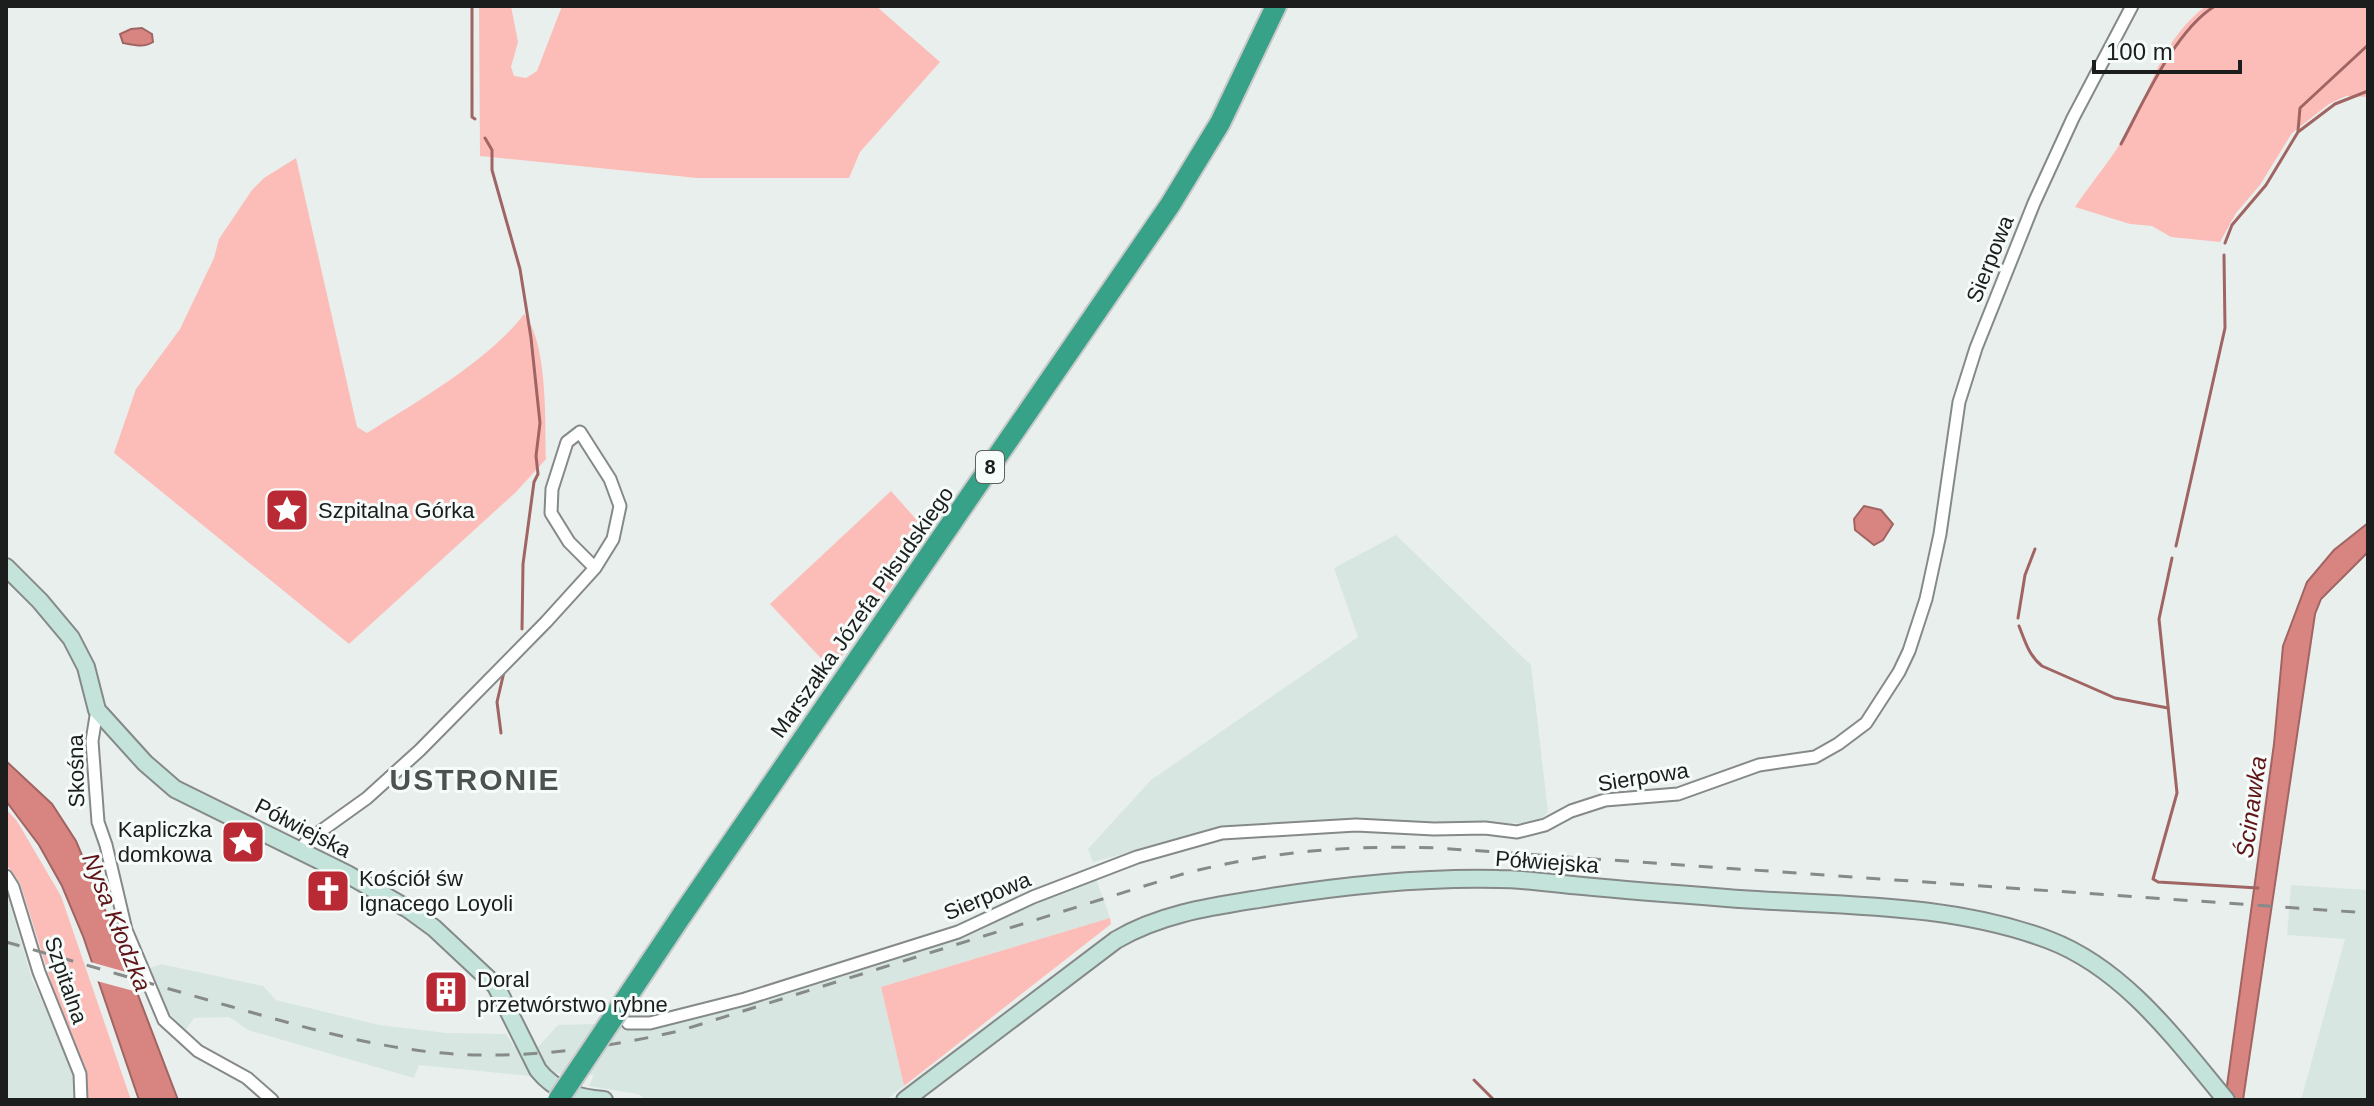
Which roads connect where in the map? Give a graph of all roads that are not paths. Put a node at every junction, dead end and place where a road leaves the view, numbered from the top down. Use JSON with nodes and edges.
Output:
{"nodes":[{"id":1,"x":1276,"y":6,"type":"edge"},
{"id":2,"x":2132,"y":6,"type":"edge"},
{"id":3,"x":6,"y":567,"type":"edge"},
{"id":4,"x":595,"y":568,"type":"junction"},
{"id":5,"x":97,"y":710,"type":"junction"},
{"id":6,"x":300,"y":850,"type":"junction"},
{"id":7,"x":6,"y":876,"type":"edge"},
{"id":8,"x":628,"y":1023,"type":"dead end"},
{"id":9,"x":2222,"y":1096,"type":"edge"},
{"id":10,"x":81,"y":1100,"type":"edge"},
{"id":11,"x":272,"y":1100,"type":"edge"},
{"id":12,"x":558,"y":1100,"type":"edge"},
{"id":13,"x":604,"y":1100,"type":"edge"},
{"id":14,"x":905,"y":1100,"type":"edge"}],
"edges":[{"from":1,"to":12,"type":"highway","name":"Marszałka Józefa Piłsudskiego","number":"8","bridge":true},
{"from":2,"to":8,"type":"street","name":"Sierpowa"},
{"from":3,"to":5,"type":"street","name":"Półwiejska"},
{"from":4,"to":4,"type":"street"},
{"from":4,"to":6,"type":"street"},
{"from":5,"to":6,"type":"street","name":"Półwiejska"},
{"from":5,"to":11,"type":"street","name":"Skośna"},
{"from":6,"to":13,"type":"street","name":"Półwiejska"},
{"from":7,"to":10,"type":"street","name":"Szpitalna"},
{"from":9,"to":14,"type":"street","name":"Półwiejska"}]}
